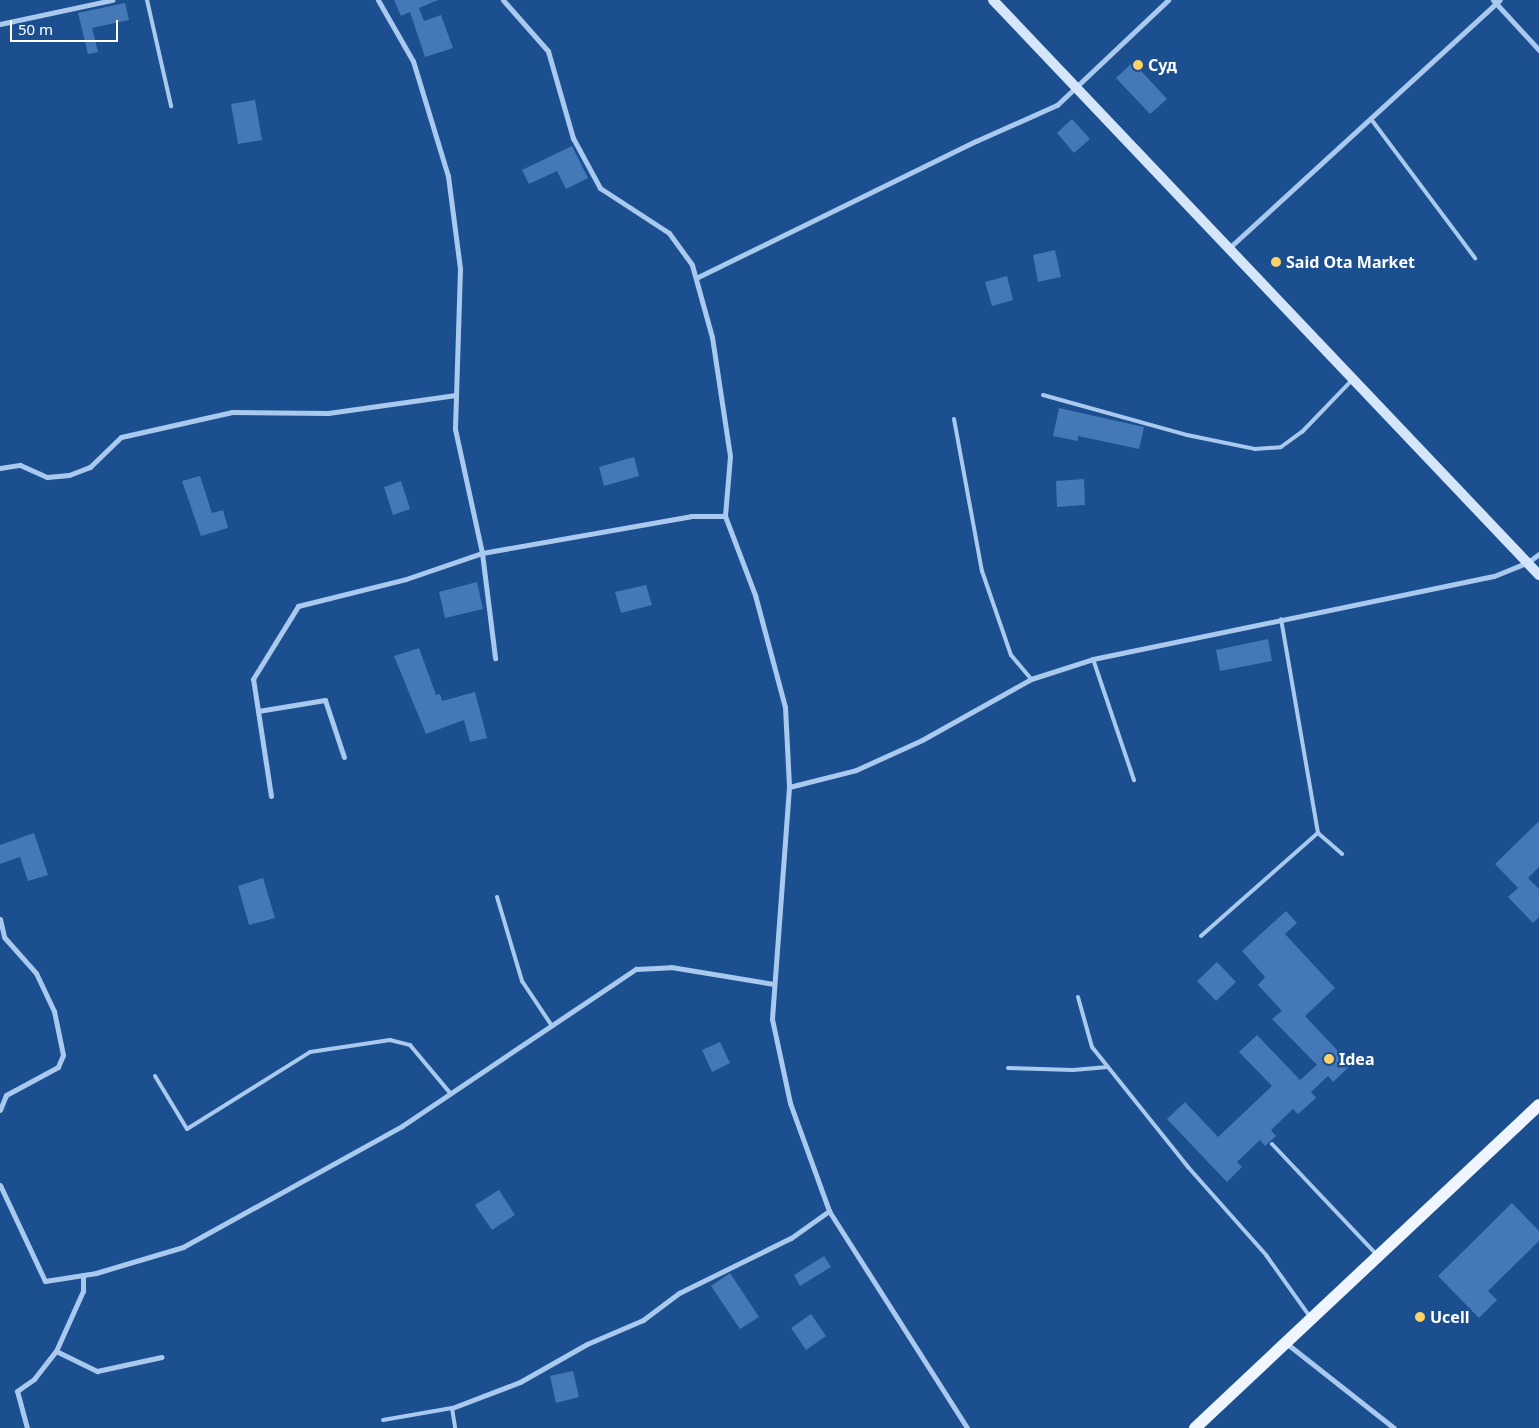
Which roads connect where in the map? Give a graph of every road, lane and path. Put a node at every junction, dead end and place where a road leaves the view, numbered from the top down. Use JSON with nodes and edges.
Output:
{"nodes":[{"id":1,"x":112,"y":0,"type":"edge"},
{"id":2,"x":147,"y":0,"type":"edge"},
{"id":3,"x":378,"y":0,"type":"edge"},
{"id":4,"x":503,"y":0,"type":"edge"},
{"id":5,"x":992,"y":0,"type":"edge"},
{"id":6,"x":1168,"y":0,"type":"edge"},
{"id":7,"x":1496,"y":1,"type":"edge"},
{"id":8,"x":0,"y":24,"type":"edge"},
{"id":9,"x":1539,"y":50,"type":"edge"},
{"id":10,"x":1075,"y":86,"type":"junction"},
{"id":11,"x":171,"y":106,"type":"dead end"},
{"id":12,"x":1371,"y":119,"type":"junction"},
{"id":13,"x":1229,"y":248,"type":"junction"},
{"id":14,"x":1475,"y":258,"type":"dead end"},
{"id":15,"x":696,"y":278,"type":"junction"},
{"id":16,"x":1352,"y":379,"type":"junction"},
{"id":17,"x":456,"y":395,"type":"junction"},
{"id":18,"x":1043,"y":395,"type":"dead end"},
{"id":19,"x":954,"y":419,"type":"dead end"},
{"id":20,"x":0,"y":468,"type":"edge"},
{"id":21,"x":725,"y":516,"type":"junction"},
{"id":22,"x":482,"y":553,"type":"junction"},
{"id":23,"x":1539,"y":554,"type":"edge"},
{"id":24,"x":1527,"y":563,"type":"junction"},
{"id":25,"x":1539,"y":575,"type":"edge"},
{"id":26,"x":1281,"y":619,"type":"junction"},
{"id":27,"x":494,"y":658,"type":"dead end"},
{"id":28,"x":1093,"y":659,"type":"junction"},
{"id":29,"x":1031,"y":679,"type":"junction"},
{"id":30,"x":258,"y":711,"type":"junction"},
{"id":31,"x":344,"y":757,"type":"dead end"},
{"id":32,"x":1134,"y":780,"type":"dead end"},
{"id":33,"x":789,"y":787,"type":"junction"},
{"id":34,"x":271,"y":796,"type":"dead end"},
{"id":35,"x":1318,"y":833,"type":"junction"},
{"id":36,"x":1342,"y":854,"type":"dead end"},
{"id":37,"x":497,"y":897,"type":"dead end"},
{"id":38,"x":0,"y":919,"type":"edge"},
{"id":39,"x":1201,"y":936,"type":"dead end"},
{"id":40,"x":774,"y":984,"type":"junction"},
{"id":41,"x":1078,"y":997,"type":"dead end"},
{"id":42,"x":552,"y":1026,"type":"junction"},
{"id":43,"x":1108,"y":1067,"type":"junction"},
{"id":44,"x":1008,"y":1068,"type":"dead end"},
{"id":45,"x":155,"y":1076,"type":"dead end"},
{"id":46,"x":451,"y":1094,"type":"junction"},
{"id":47,"x":1539,"y":1105,"type":"edge"},
{"id":48,"x":0,"y":1110,"type":"edge"},
{"id":49,"x":1272,"y":1144,"type":"dead end"},
{"id":50,"x":0,"y":1186,"type":"edge"},
{"id":51,"x":829,"y":1212,"type":"junction"},
{"id":52,"x":1378,"y":1256,"type":"junction"},
{"id":53,"x":84,"y":1275,"type":"junction"},
{"id":54,"x":1311,"y":1319,"type":"junction"},
{"id":55,"x":1286,"y":1343,"type":"junction"},
{"id":56,"x":56,"y":1351,"type":"junction"},
{"id":57,"x":162,"y":1357,"type":"dead end"},
{"id":58,"x":452,"y":1408,"type":"junction"},
{"id":59,"x":383,"y":1420,"type":"dead end"},
{"id":60,"x":27,"y":1428,"type":"edge"},
{"id":61,"x":455,"y":1428,"type":"edge"},
{"id":62,"x":967,"y":1428,"type":"edge"},
{"id":63,"x":1195,"y":1428,"type":"edge"},
{"id":64,"x":1394,"y":1428,"type":"edge"}],
"edges":[{"from":1,"to":8,"type":"street"},
{"from":2,"to":11,"type":"lane"},
{"from":3,"to":17,"type":"street"},
{"from":4,"to":15,"type":"street"},
{"from":5,"to":10,"type":"main road"},
{"from":6,"to":10,"type":"street"},
{"from":7,"to":9,"type":"street"},
{"from":7,"to":12,"type":"street"},
{"from":10,"to":13,"type":"main road"},
{"from":10,"to":15,"type":"street"},
{"from":12,"to":13,"type":"street"},
{"from":12,"to":14,"type":"lane"},
{"from":13,"to":16,"type":"main road"},
{"from":15,"to":21,"type":"street"},
{"from":16,"to":18,"type":"lane"},
{"from":16,"to":24,"type":"main road"},
{"from":17,"to":20,"type":"street"},
{"from":17,"to":22,"type":"street"},
{"from":19,"to":29,"type":"lane"},
{"from":21,"to":22,"type":"street"},
{"from":21,"to":33,"type":"street"},
{"from":22,"to":27,"type":"street"},
{"from":22,"to":30,"type":"street"},
{"from":23,"to":24,"type":"street"},
{"from":24,"to":25,"type":"main road"},
{"from":24,"to":26,"type":"street"},
{"from":26,"to":28,"type":"street"},
{"from":26,"to":35,"type":"lane"},
{"from":28,"to":29,"type":"street"},
{"from":28,"to":32,"type":"lane"},
{"from":29,"to":33,"type":"street"},
{"from":30,"to":31,"type":"street"},
{"from":30,"to":34,"type":"street"},
{"from":33,"to":40,"type":"street"},
{"from":35,"to":36,"type":"lane"},
{"from":35,"to":39,"type":"lane"},
{"from":37,"to":42,"type":"lane"},
{"from":38,"to":48,"type":"street"},
{"from":40,"to":42,"type":"street"},
{"from":40,"to":51,"type":"street"},
{"from":41,"to":43,"type":"lane"},
{"from":42,"to":46,"type":"street"},
{"from":43,"to":44,"type":"lane"},
{"from":43,"to":54,"type":"lane"},
{"from":45,"to":46,"type":"lane"},
{"from":46,"to":53,"type":"street"},
{"from":47,"to":52,"type":"main road"},
{"from":49,"to":52,"type":"lane"},
{"from":50,"to":53,"type":"street"},
{"from":51,"to":58,"type":"street"},
{"from":51,"to":62,"type":"street"},
{"from":52,"to":54,"type":"main road"},
{"from":53,"to":56,"type":"street"},
{"from":54,"to":55,"type":"main road"},
{"from":55,"to":63,"type":"main road"},
{"from":55,"to":64,"type":"street"},
{"from":56,"to":57,"type":"street"},
{"from":56,"to":60,"type":"street"},
{"from":58,"to":59,"type":"lane"},
{"from":58,"to":61,"type":"lane"}]}
